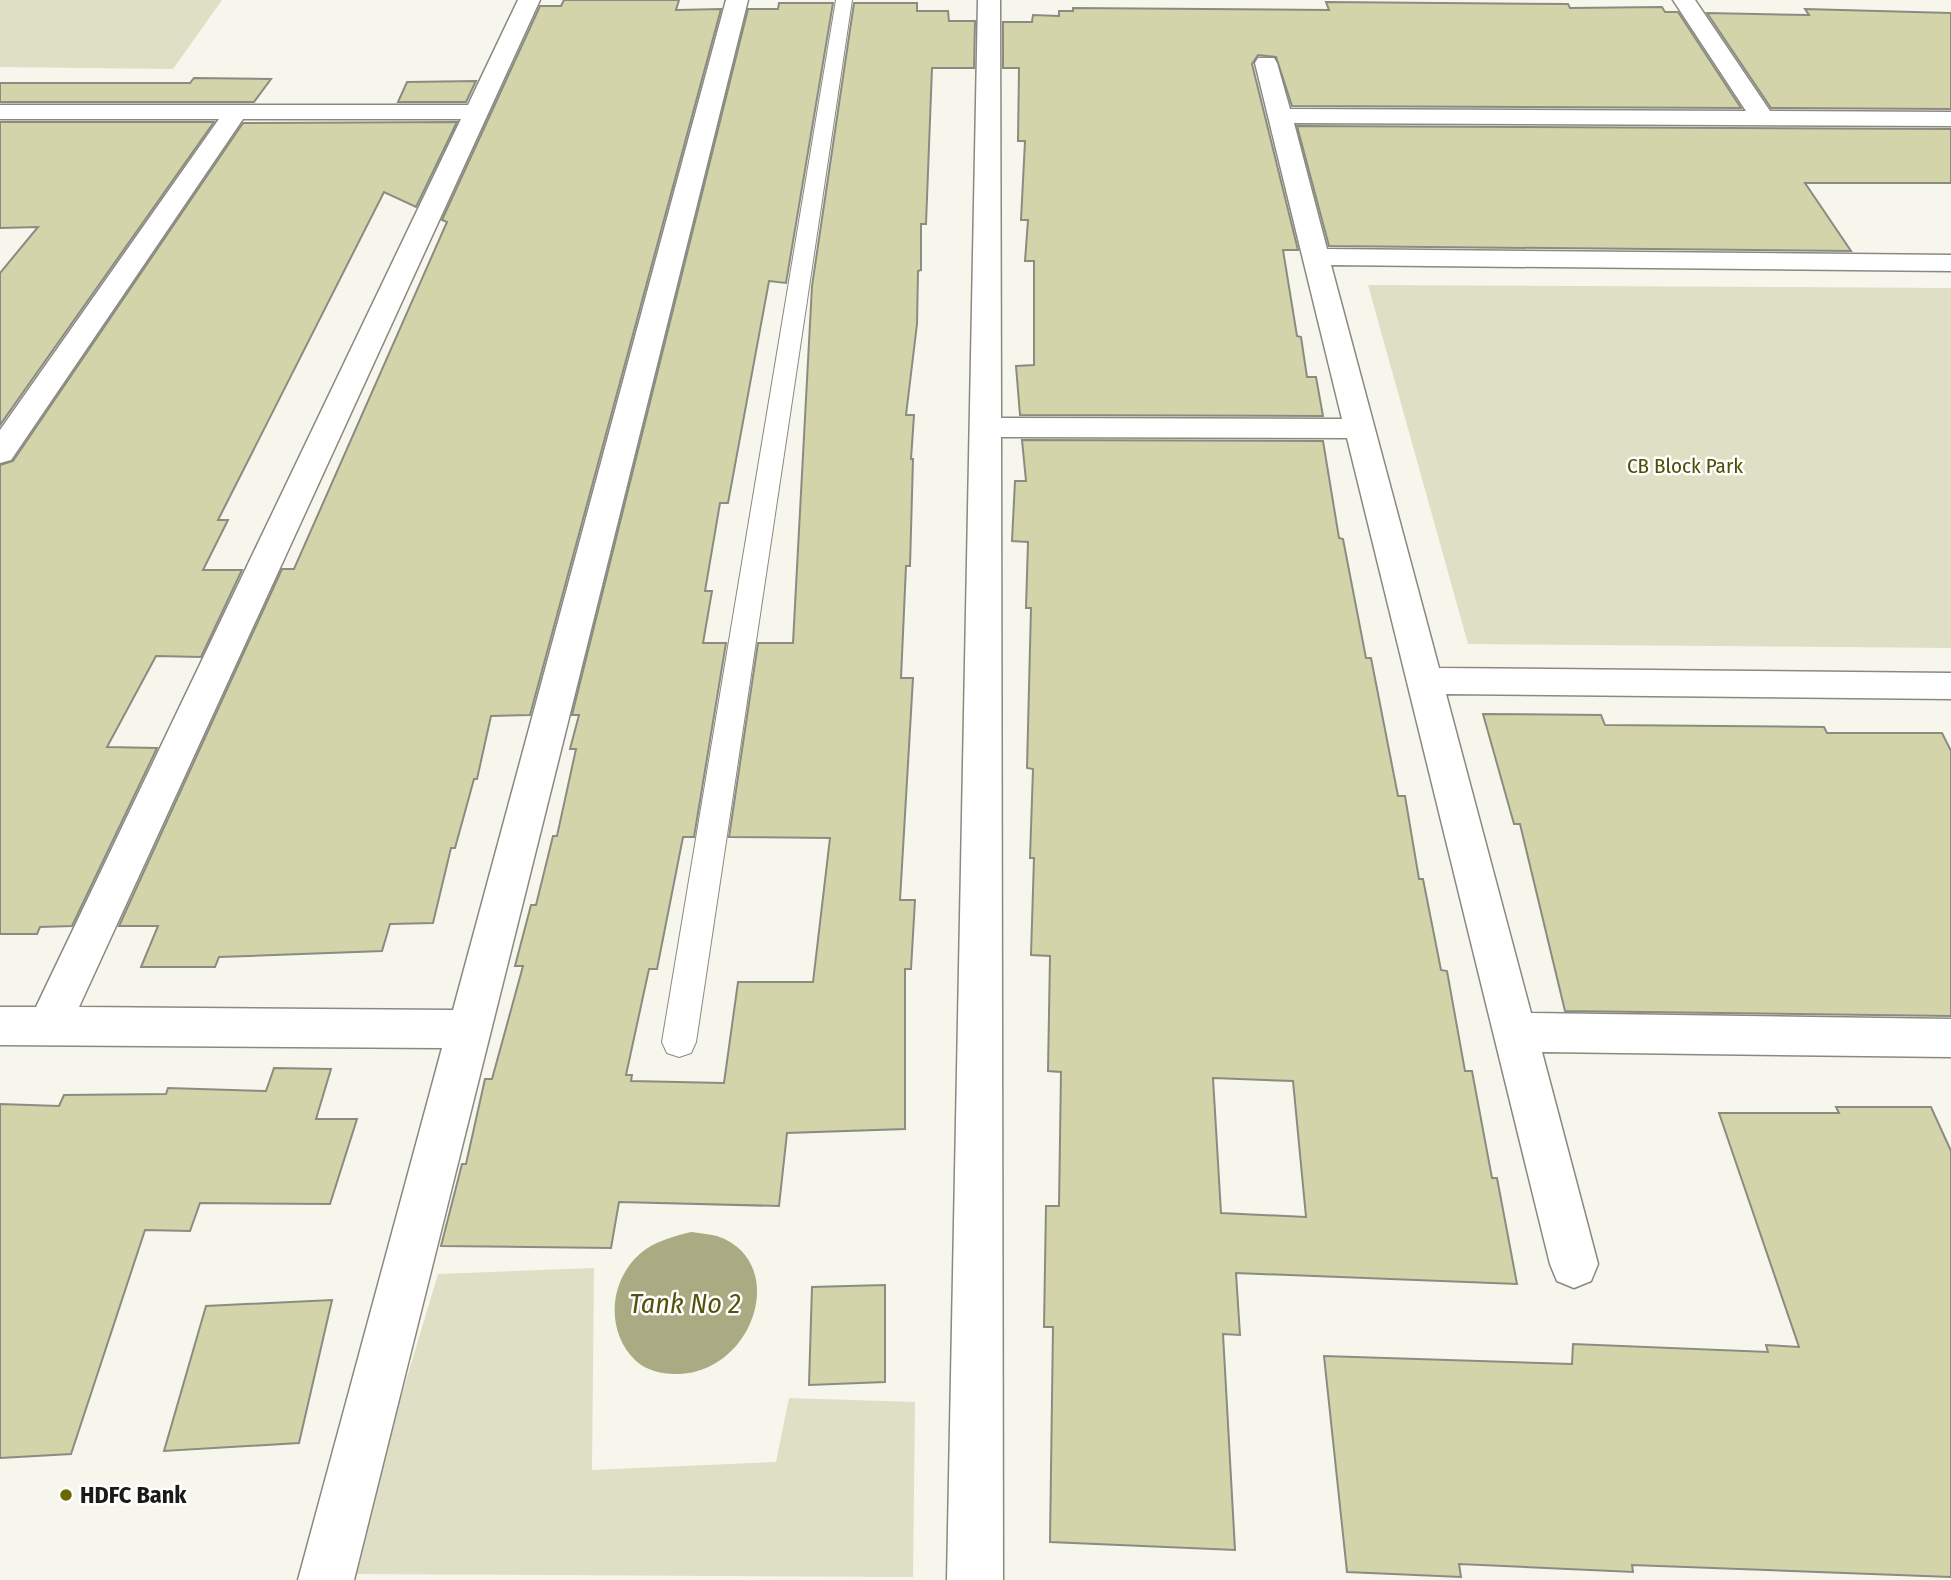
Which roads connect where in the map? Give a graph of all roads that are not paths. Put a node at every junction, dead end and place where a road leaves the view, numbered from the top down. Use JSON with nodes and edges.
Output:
{"nodes":[{"id":1,"x":529,"y":0,"type":"edge"},
{"id":2,"x":737,"y":0,"type":"edge"},
{"id":3,"x":844,"y":0,"type":"edge"},
{"id":4,"x":989,"y":0,"type":"edge"},
{"id":5,"x":1684,"y":0,"type":"edge"},
{"id":6,"x":1266,"y":63,"type":"dead end"},
{"id":7,"x":0,"y":112,"type":"edge"},
{"id":8,"x":236,"y":112,"type":"junction"},
{"id":9,"x":477,"y":112,"type":"junction"},
{"id":10,"x":1280,"y":116,"type":"junction"},
{"id":11,"x":1763,"y":118,"type":"junction"},
{"id":12,"x":1951,"y":119,"type":"edge"},
{"id":13,"x":1316,"y":257,"type":"junction"},
{"id":14,"x":1951,"y":263,"type":"edge"},
{"id":15,"x":985,"y":427,"type":"junction"},
{"id":16,"x":1360,"y":429,"type":"junction"},
{"id":17,"x":0,"y":453,"type":"edge"},
{"id":18,"x":1424,"y":681,"type":"junction"},
{"id":19,"x":1951,"y":687,"type":"edge"},
{"id":20,"x":0,"y":1026,"type":"edge"},
{"id":21,"x":49,"y":1026,"type":"junction"},
{"id":22,"x":468,"y":1029,"type":"junction"},
{"id":23,"x":1515,"y":1032,"type":"junction"},
{"id":24,"x":1951,"y":1038,"type":"edge"},
{"id":25,"x":679,"y":1042,"type":"dead end"},
{"id":26,"x":1574,"y":1264,"type":"dead end"},
{"id":27,"x":326,"y":1580,"type":"edge"},
{"id":28,"x":975,"y":1580,"type":"edge"}],
"edges":[{"from":1,"to":9,"type":"street"},
{"from":2,"to":22,"type":"street"},
{"from":3,"to":25,"type":"lane"},
{"from":4,"to":15,"type":"street"},
{"from":5,"to":11,"type":"street"},
{"from":6,"to":10,"type":"street"},
{"from":7,"to":8,"type":"street"},
{"from":8,"to":9,"type":"street"},
{"from":8,"to":17,"type":"street"},
{"from":9,"to":21,"type":"street"},
{"from":10,"to":11,"type":"street"},
{"from":10,"to":13,"type":"street"},
{"from":11,"to":12,"type":"street"},
{"from":13,"to":14,"type":"street"},
{"from":13,"to":16,"type":"street"},
{"from":15,"to":16,"type":"street"},
{"from":15,"to":28,"type":"street"},
{"from":16,"to":18,"type":"street"},
{"from":18,"to":19,"type":"street"},
{"from":18,"to":23,"type":"street"},
{"from":20,"to":21,"type":"street"},
{"from":21,"to":22,"type":"street"},
{"from":22,"to":27,"type":"street"},
{"from":23,"to":24,"type":"street"},
{"from":23,"to":26,"type":"street"}]}
